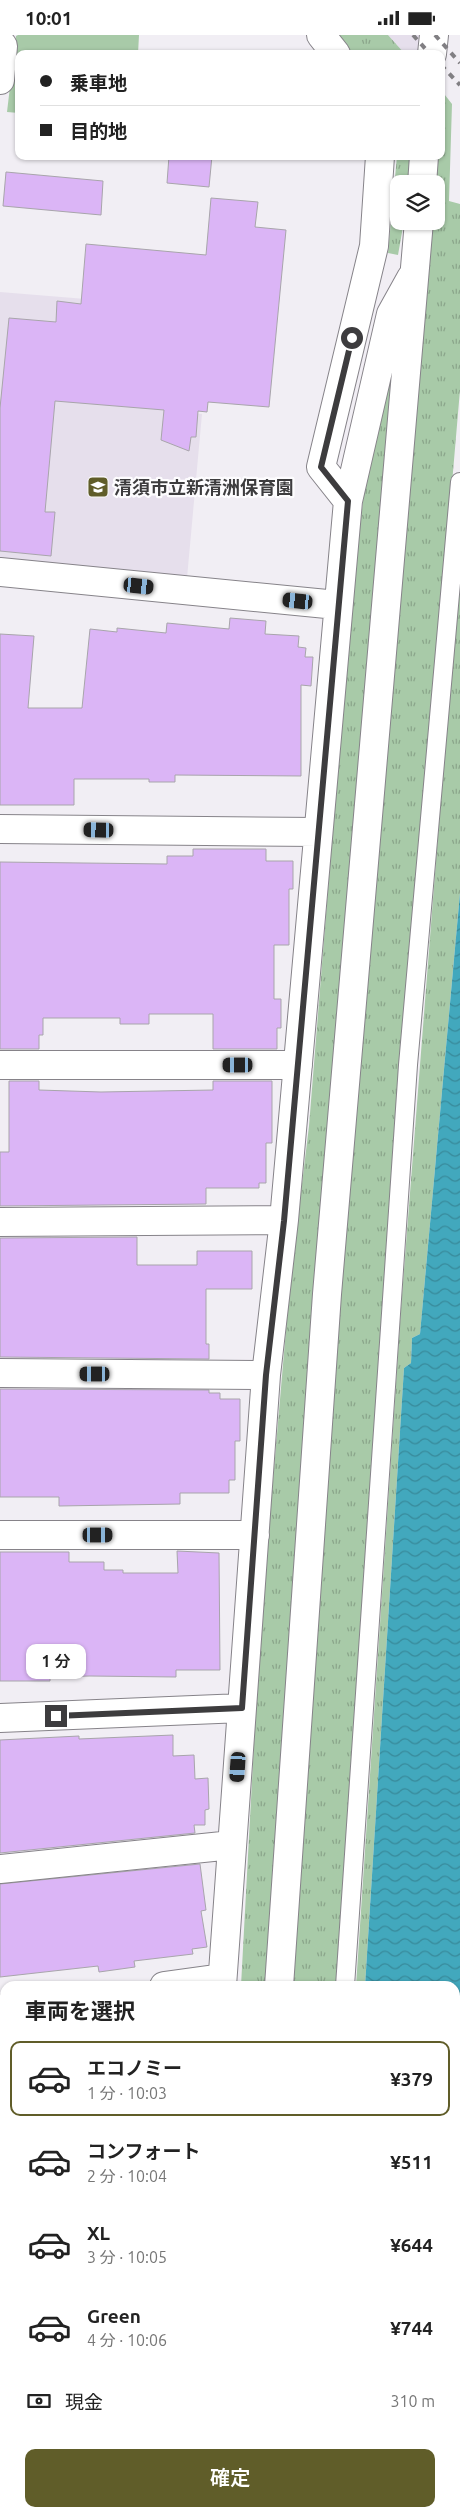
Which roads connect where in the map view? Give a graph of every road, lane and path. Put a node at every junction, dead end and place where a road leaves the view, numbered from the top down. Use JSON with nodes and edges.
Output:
{"nodes":[{"id":1,"x":321,"y":35,"type":"edge"},
{"id":2,"x":434,"y":35,"type":"edge"},
{"id":3,"x":0,"y":42,"type":"edge"},
{"id":4,"x":333,"y":50,"type":"edge"},
{"id":5,"x":432,"y":50,"type":"edge"},
{"id":6,"x":0,"y":80,"type":"edge"},
{"id":7,"x":380,"y":160,"type":"edge"},
{"id":8,"x":424,"y":160,"type":"edge"},
{"id":9,"x":423,"y":175,"type":"edge"},
{"id":10,"x":418,"y":230,"type":"edge"},
{"id":11,"x":416,"y":271,"type":"junction"},
{"id":12,"x":460,"y":482,"type":"edge"},
{"id":13,"x":348,"y":501,"type":"junction"},
{"id":14,"x":0,"y":572,"type":"edge"},
{"id":15,"x":338,"y":605,"type":"junction"},
{"id":16,"x":0,"y":829,"type":"edge"},
{"id":17,"x":318,"y":832,"type":"junction"},
{"id":18,"x":0,"y":1065,"type":"edge"},
{"id":19,"x":298,"y":1065,"type":"junction"},
{"id":20,"x":284,"y":1221,"type":"junction"},
{"id":21,"x":0,"y":1222,"type":"edge"},
{"id":22,"x":0,"y":1373,"type":"edge"},
{"id":23,"x":266,"y":1375,"type":"junction"},
{"id":24,"x":0,"y":1535,"type":"edge"},
{"id":25,"x":255,"y":1535,"type":"junction"},
{"id":26,"x":242,"y":1708,"type":"junction"},
{"id":27,"x":0,"y":1718,"type":"edge"},
{"id":28,"x":232,"y":1845,"type":"junction"},
{"id":29,"x":0,"y":1869,"type":"edge"},
{"id":30,"x":222,"y":1981,"type":"edge"},
{"id":31,"x":279,"y":1981,"type":"edge"},
{"id":32,"x":345,"y":1981,"type":"edge"}],
"edges":[{"from":1,"to":4,"type":"street"},
{"from":2,"to":5,"type":"street"},
{"from":3,"to":6,"type":"street"},
{"from":7,"to":13,"type":"street"},
{"from":8,"to":9,"type":"street"},
{"from":10,"to":11,"type":"street"},
{"from":11,"to":13,"type":"street"},
{"from":11,"to":31,"type":"street"},
{"from":12,"to":32,"type":"lane"},
{"from":13,"to":15,"type":"street"},
{"from":14,"to":15,"type":"street"},
{"from":15,"to":17,"type":"street"},
{"from":16,"to":17,"type":"street"},
{"from":17,"to":19,"type":"street"},
{"from":18,"to":19,"type":"street"},
{"from":19,"to":20,"type":"street"},
{"from":20,"to":21,"type":"street"},
{"from":20,"to":23,"type":"street"},
{"from":22,"to":23,"type":"street"},
{"from":23,"to":25,"type":"street"},
{"from":24,"to":25,"type":"street"},
{"from":25,"to":26,"type":"street"},
{"from":26,"to":27,"type":"street"},
{"from":26,"to":28,"type":"street"},
{"from":28,"to":29,"type":"street"},
{"from":28,"to":30,"type":"street"}]}
